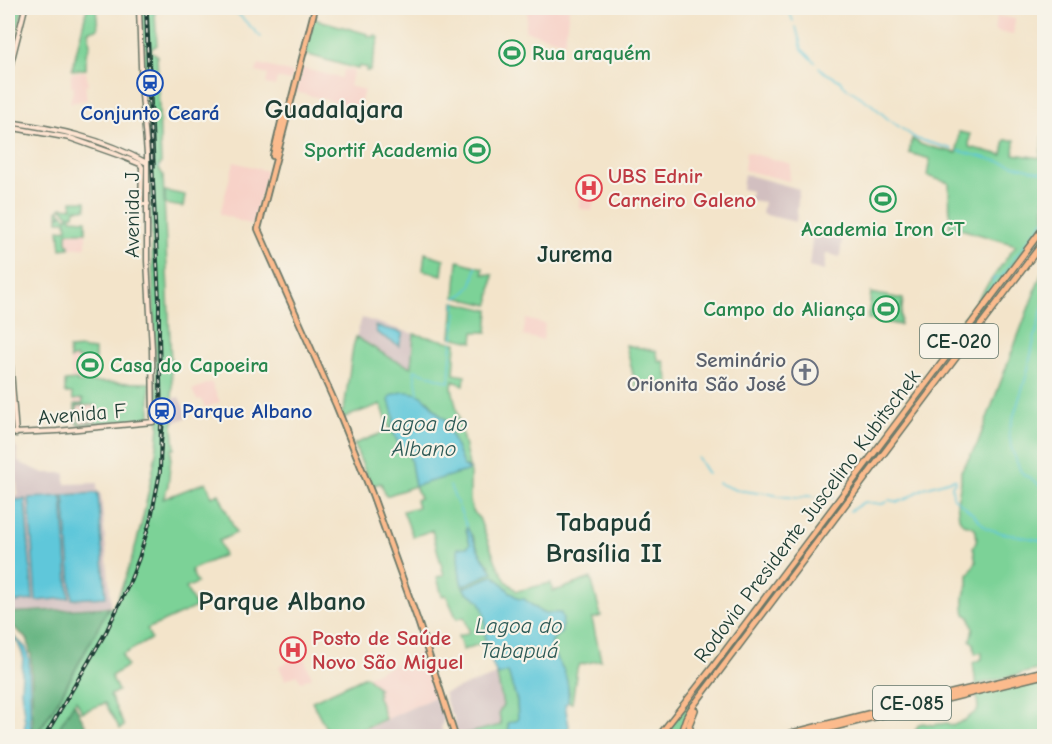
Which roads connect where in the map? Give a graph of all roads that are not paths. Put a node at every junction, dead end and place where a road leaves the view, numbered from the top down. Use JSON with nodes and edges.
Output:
{"nodes":[{"id":1,"x":11,"y":8,"type":"edge"},
{"id":2,"x":25,"y":8,"type":"edge"},
{"id":3,"x":139,"y":8,"type":"edge"},
{"id":4,"x":315,"y":8,"type":"edge"},
{"id":5,"x":8,"y":13,"type":"edge"},
{"id":6,"x":8,"y":24,"type":"edge"},
{"id":7,"x":299,"y":54,"type":"dead end"},
{"id":8,"x":8,"y":75,"type":"edge"},
{"id":9,"x":8,"y":122,"type":"edge"},
{"id":10,"x":40,"y":127,"type":"junction"},
{"id":11,"x":8,"y":128,"type":"edge"},
{"id":12,"x":39,"y":132,"type":"junction"},
{"id":13,"x":273,"y":161,"type":"junction"},
{"id":14,"x":147,"y":163,"type":"junction"},
{"id":15,"x":148,"y":204,"type":"junction"},
{"id":16,"x":1044,"y":227,"type":"edge"},
{"id":17,"x":1044,"y":241,"type":"edge"},
{"id":18,"x":1022,"y":257,"type":"junction"},
{"id":19,"x":1029,"y":261,"type":"junction"},
{"id":20,"x":1016,"y":266,"type":"junction"},
{"id":21,"x":1022,"y":270,"type":"junction"},
{"id":22,"x":8,"y":331,"type":"edge"},
{"id":23,"x":153,"y":422,"type":"joint"},
{"id":24,"x":15,"y":433,"type":"junction"},
{"id":25,"x":8,"y":434,"type":"edge"},
{"id":26,"x":722,"y":669,"type":"junction"},
{"id":27,"x":1044,"y":673,"type":"edge"},
{"id":28,"x":453,"y":736,"type":"edge"},
{"id":29,"x":659,"y":736,"type":"edge"},
{"id":30,"x":680,"y":736,"type":"edge"},
{"id":31,"x":692,"y":736,"type":"edge"},
{"id":32,"x":780,"y":736,"type":"edge"},
{"id":33,"x":798,"y":736,"type":"edge"}],
"edges":[{"from":1,"to":5,"type":"street"},
{"from":1,"to":6,"type":"street"},
{"from":2,"to":8,"type":"street"},
{"from":3,"to":14,"type":"street","name":"Avenida J"},
{"from":4,"to":13,"type":"main road"},
{"from":7,"to":13,"type":"main road"},
{"from":9,"to":10,"type":"street"},
{"from":10,"to":12,"type":"street"},
{"from":10,"to":14,"type":"street"},
{"from":11,"to":12,"type":"street"},
{"from":12,"to":15,"type":"street"},
{"from":13,"to":28,"type":"main road"},
{"from":14,"to":15,"type":"street","name":"Avenida J"},
{"from":15,"to":23,"type":"street","name":"Avenida J"},
{"from":16,"to":18,"type":"highway","name":"Rodovia Presidente Juscelino Kubitschek","number":"CE-020"},
{"from":17,"to":19,"type":"highway","name":"Rodovia Presidente Juscelino Kubitschek","number":"CE-020"},
{"from":18,"to":19,"type":"highway"},
{"from":18,"to":20,"type":"highway","name":"Rodovia Presidente Juscelino Kubitschek","number":"CE-020"},
{"from":19,"to":21,"type":"highway","name":"Rodovia Presidente Juscelino Kubitschek","number":"CE-020"},
{"from":20,"to":21,"type":"highway"},
{"from":20,"to":29,"type":"highway","name":"Rodovia Presidente Juscelino Kubitschek","number":"CE-020"},
{"from":21,"to":26,"type":"highway","name":"Rodovia Presidente Juscelino Kubitschek","number":"CE-020"},
{"from":22,"to":24,"type":"street"},
{"from":23,"to":24,"type":"street","name":"Avenida F"},
{"from":24,"to":25,"type":"street","name":"Avenida F"},
{"from":26,"to":30,"type":"highway","name":"Rodovia Presidente Juscelino Kubitschek","number":"CE-020"},
{"from":26,"to":31,"type":"highway"},
{"from":27,"to":32,"type":"highway","number":"CE-085"},
{"from":27,"to":33,"type":"highway","number":"CE-085"}]}
